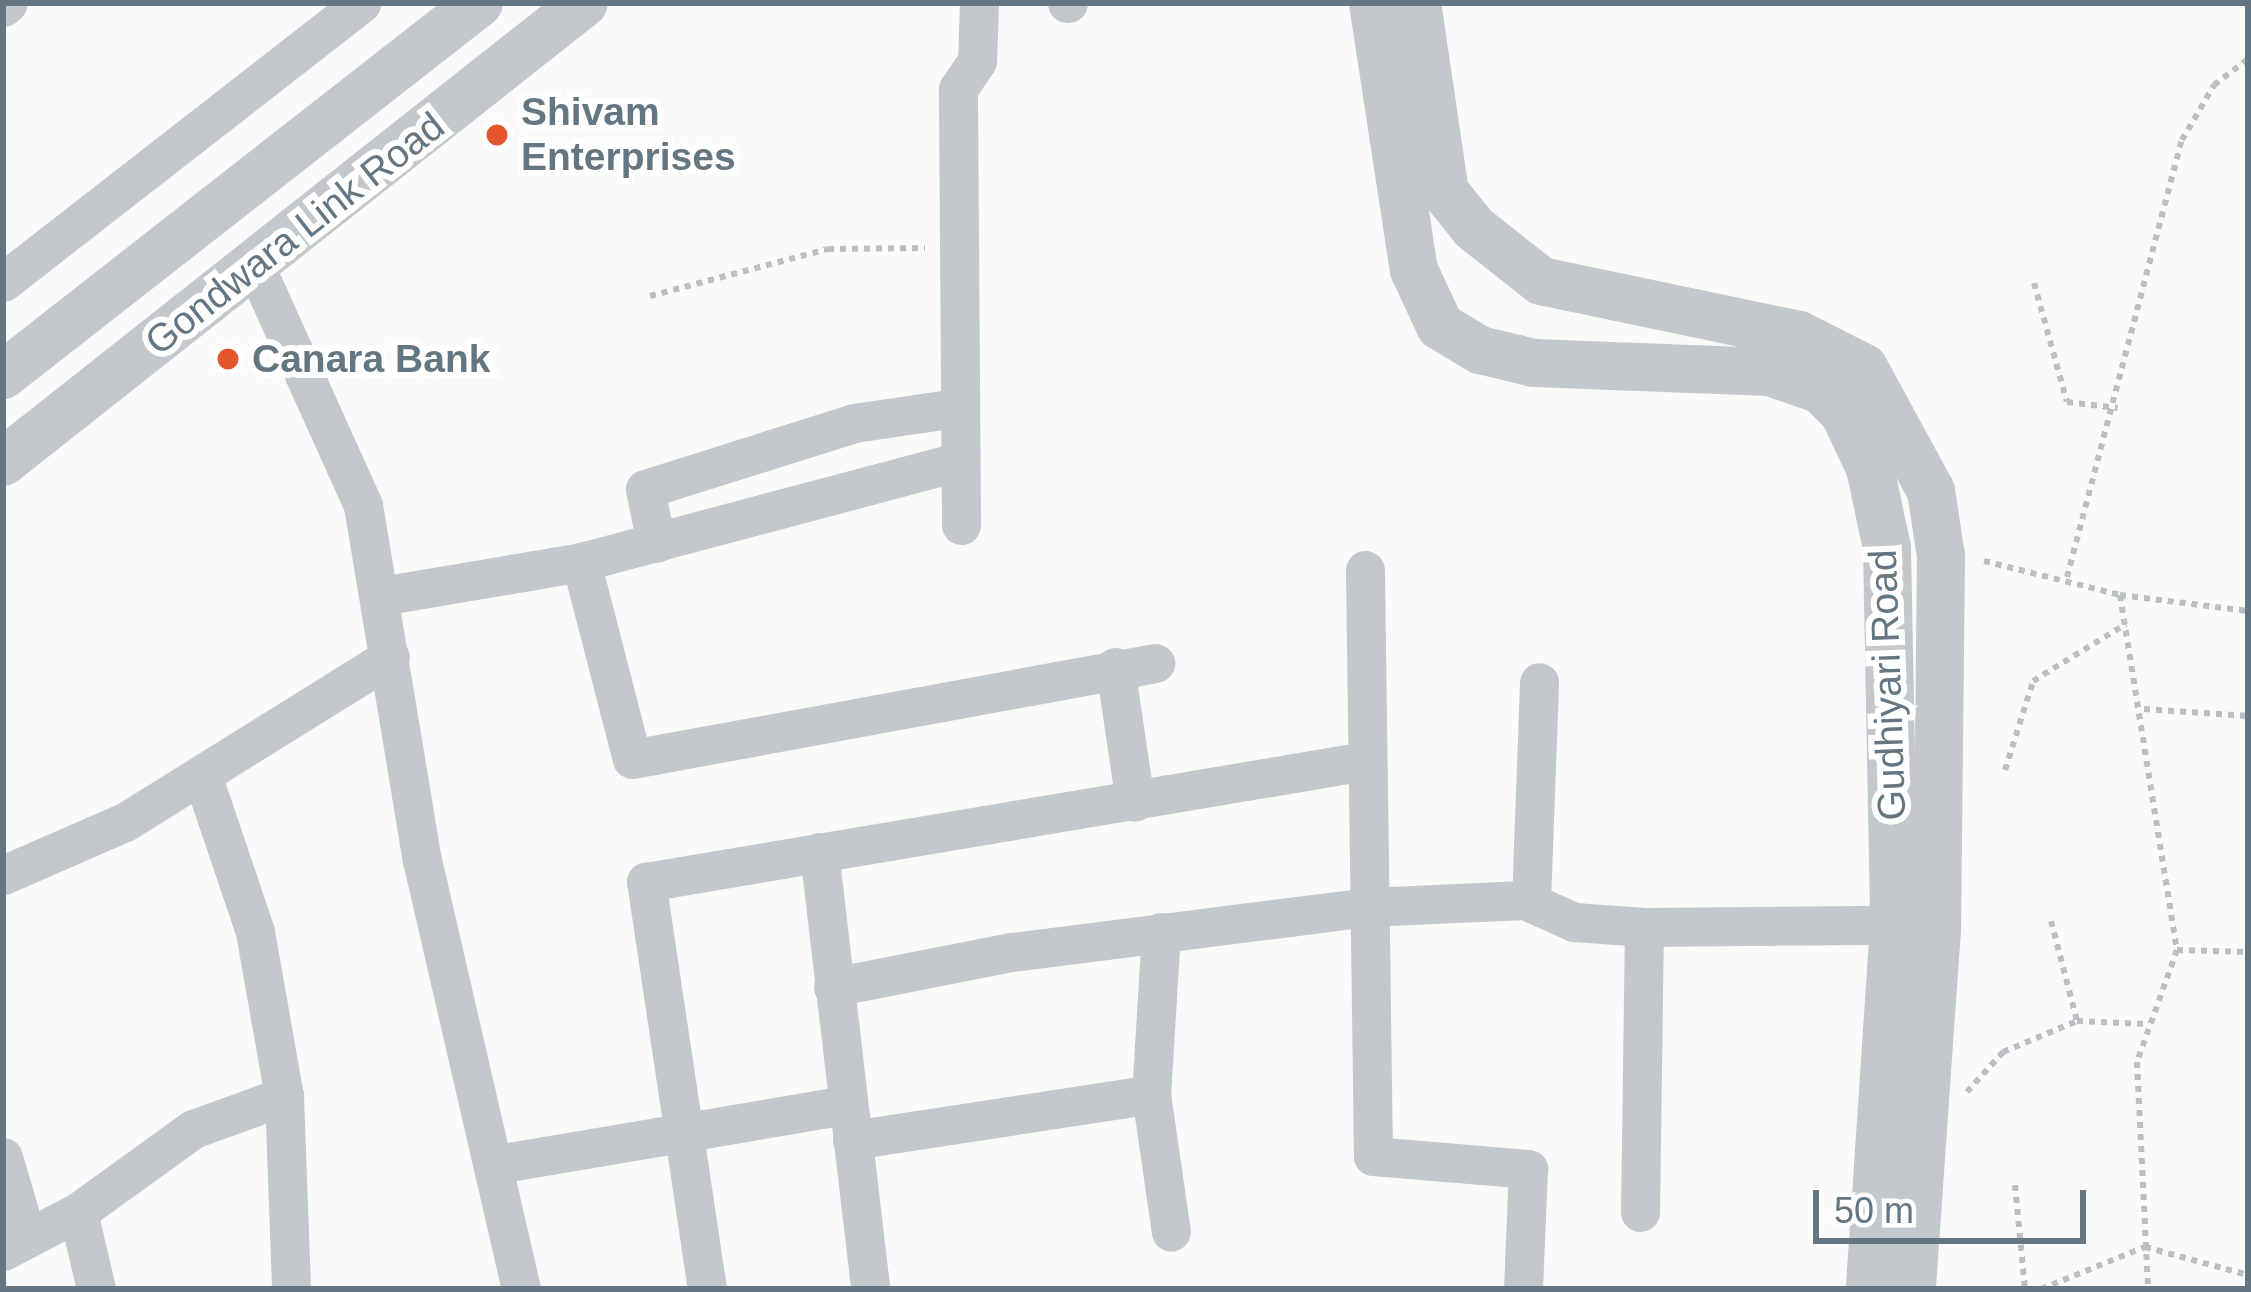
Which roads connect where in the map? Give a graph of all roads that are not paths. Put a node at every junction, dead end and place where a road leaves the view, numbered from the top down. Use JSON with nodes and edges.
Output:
{"nodes":[{"id":1,"x":361,"y":3,"type":"edge"},
{"id":2,"x":479,"y":3,"type":"edge"},
{"id":3,"x":584,"y":3,"type":"edge"},
{"id":4,"x":979,"y":3,"type":"edge"},
{"id":5,"x":1373,"y":3,"type":"edge"},
{"id":6,"x":1418,"y":3,"type":"edge"},
{"id":7,"x":255,"y":266,"type":"junction"},
{"id":8,"x":3,"y":282,"type":"edge"},
{"id":9,"x":3,"y":375,"type":"edge"},
{"id":10,"x":956,"y":408,"type":"junction"},
{"id":11,"x":3,"y":462,"type":"edge"},
{"id":12,"x":957,"y":462,"type":"junction"},
{"id":13,"x":961,"y":525,"type":"dead end"},
{"id":14,"x":656,"y":543,"type":"junction"},
{"id":15,"x":1939,"y":547,"type":"junction"},
{"id":16,"x":1887,"y":548,"type":"junction"},
{"id":17,"x":581,"y":562,"type":"junction"},
{"id":18,"x":1365,"y":570,"type":"dead end"},
{"id":19,"x":381,"y":596,"type":"junction"},
{"id":20,"x":390,"y":658,"type":"junction"},
{"id":21,"x":1155,"y":663,"type":"dead end"},
{"id":22,"x":1115,"y":667,"type":"junction"},
{"id":23,"x":1539,"y":682,"type":"dead end"},
{"id":24,"x":1365,"y":761,"type":"junction"},
{"id":25,"x":202,"y":775,"type":"junction"},
{"id":26,"x":1135,"y":802,"type":"junction"},
{"id":27,"x":819,"y":852,"type":"junction"},
{"id":28,"x":3,"y":874,"type":"edge"},
{"id":29,"x":1531,"y":902,"type":"junction"},
{"id":30,"x":1366,"y":907,"type":"junction"},
{"id":31,"x":1894,"y":925,"type":"junction"},
{"id":32,"x":1644,"y":927,"type":"junction"},
{"id":33,"x":1161,"y":932,"type":"junction"},
{"id":34,"x":833,"y":987,"type":"junction"},
{"id":35,"x":1151,"y":1094,"type":"junction"},
{"id":36,"x":284,"y":1096,"type":"junction"},
{"id":37,"x":850,"y":1123,"type":"junction"},
{"id":38,"x":681,"y":1133,"type":"junction"},
{"id":39,"x":3,"y":1156,"type":"edge"},
{"id":40,"x":497,"y":1164,"type":"junction"},
{"id":41,"x":78,"y":1212,"type":"junction"},
{"id":42,"x":1640,"y":1212,"type":"dead end"},
{"id":43,"x":1171,"y":1232,"type":"dead end"},
{"id":44,"x":15,"y":1245,"type":"edge"},
{"id":45,"x":96,"y":1289,"type":"edge"},
{"id":46,"x":291,"y":1289,"type":"edge"},
{"id":47,"x":521,"y":1289,"type":"edge"},
{"id":48,"x":707,"y":1289,"type":"edge"},
{"id":49,"x":870,"y":1289,"type":"edge"},
{"id":50,"x":1523,"y":1289,"type":"edge"},
{"id":51,"x":1870,"y":1289,"type":"edge"},
{"id":52,"x":1912,"y":1289,"type":"edge"}],
"edges":[{"from":1,"to":8,"type":"street"},
{"from":2,"to":9,"type":"street","name":"Gondwara Link Road"},
{"from":3,"to":7,"type":"street","name":"Gondwara Link Road"},
{"from":4,"to":10,"type":"street"},
{"from":5,"to":16,"type":"street","name":"Gudhiyari Road"},
{"from":6,"to":15,"type":"street","name":"Gudhiyari Road"},
{"from":7,"to":11,"type":"street","name":"Gondwara Link Road"},
{"from":7,"to":19,"type":"street"},
{"from":10,"to":12,"type":"street"},
{"from":10,"to":14,"type":"street"},
{"from":12,"to":13,"type":"street"},
{"from":12,"to":14,"type":"street"},
{"from":14,"to":17,"type":"street"},
{"from":15,"to":16,"type":"street"},
{"from":15,"to":52,"type":"street","name":"Gudhiyari Road"},
{"from":16,"to":31,"type":"street","name":"Gudhiyari Road"},
{"from":17,"to":19,"type":"street"},
{"from":17,"to":22,"type":"street"},
{"from":18,"to":24,"type":"street"},
{"from":19,"to":20,"type":"street"},
{"from":20,"to":25,"type":"street"},
{"from":20,"to":40,"type":"street"},
{"from":21,"to":22,"type":"street"},
{"from":22,"to":26,"type":"street"},
{"from":23,"to":29,"type":"street"},
{"from":24,"to":26,"type":"street"},
{"from":24,"to":30,"type":"street"},
{"from":25,"to":28,"type":"street"},
{"from":25,"to":36,"type":"street"},
{"from":26,"to":27,"type":"street"},
{"from":27,"to":34,"type":"street"},
{"from":27,"to":38,"type":"street"},
{"from":29,"to":30,"type":"street"},
{"from":29,"to":32,"type":"street"},
{"from":30,"to":33,"type":"street"},
{"from":30,"to":50,"type":"street"},
{"from":31,"to":32,"type":"street"},
{"from":31,"to":51,"type":"street","name":"Gudhiyari Road"},
{"from":32,"to":42,"type":"street"},
{"from":33,"to":34,"type":"street"},
{"from":33,"to":35,"type":"street"},
{"from":34,"to":37,"type":"street"},
{"from":35,"to":37,"type":"street"},
{"from":35,"to":43,"type":"street"},
{"from":36,"to":41,"type":"street"},
{"from":36,"to":46,"type":"street"},
{"from":37,"to":38,"type":"street"},
{"from":37,"to":49,"type":"street"},
{"from":38,"to":40,"type":"street"},
{"from":38,"to":48,"type":"street"},
{"from":39,"to":44,"type":"street"},
{"from":40,"to":47,"type":"street"},
{"from":41,"to":44,"type":"street"},
{"from":41,"to":45,"type":"street"}]}
